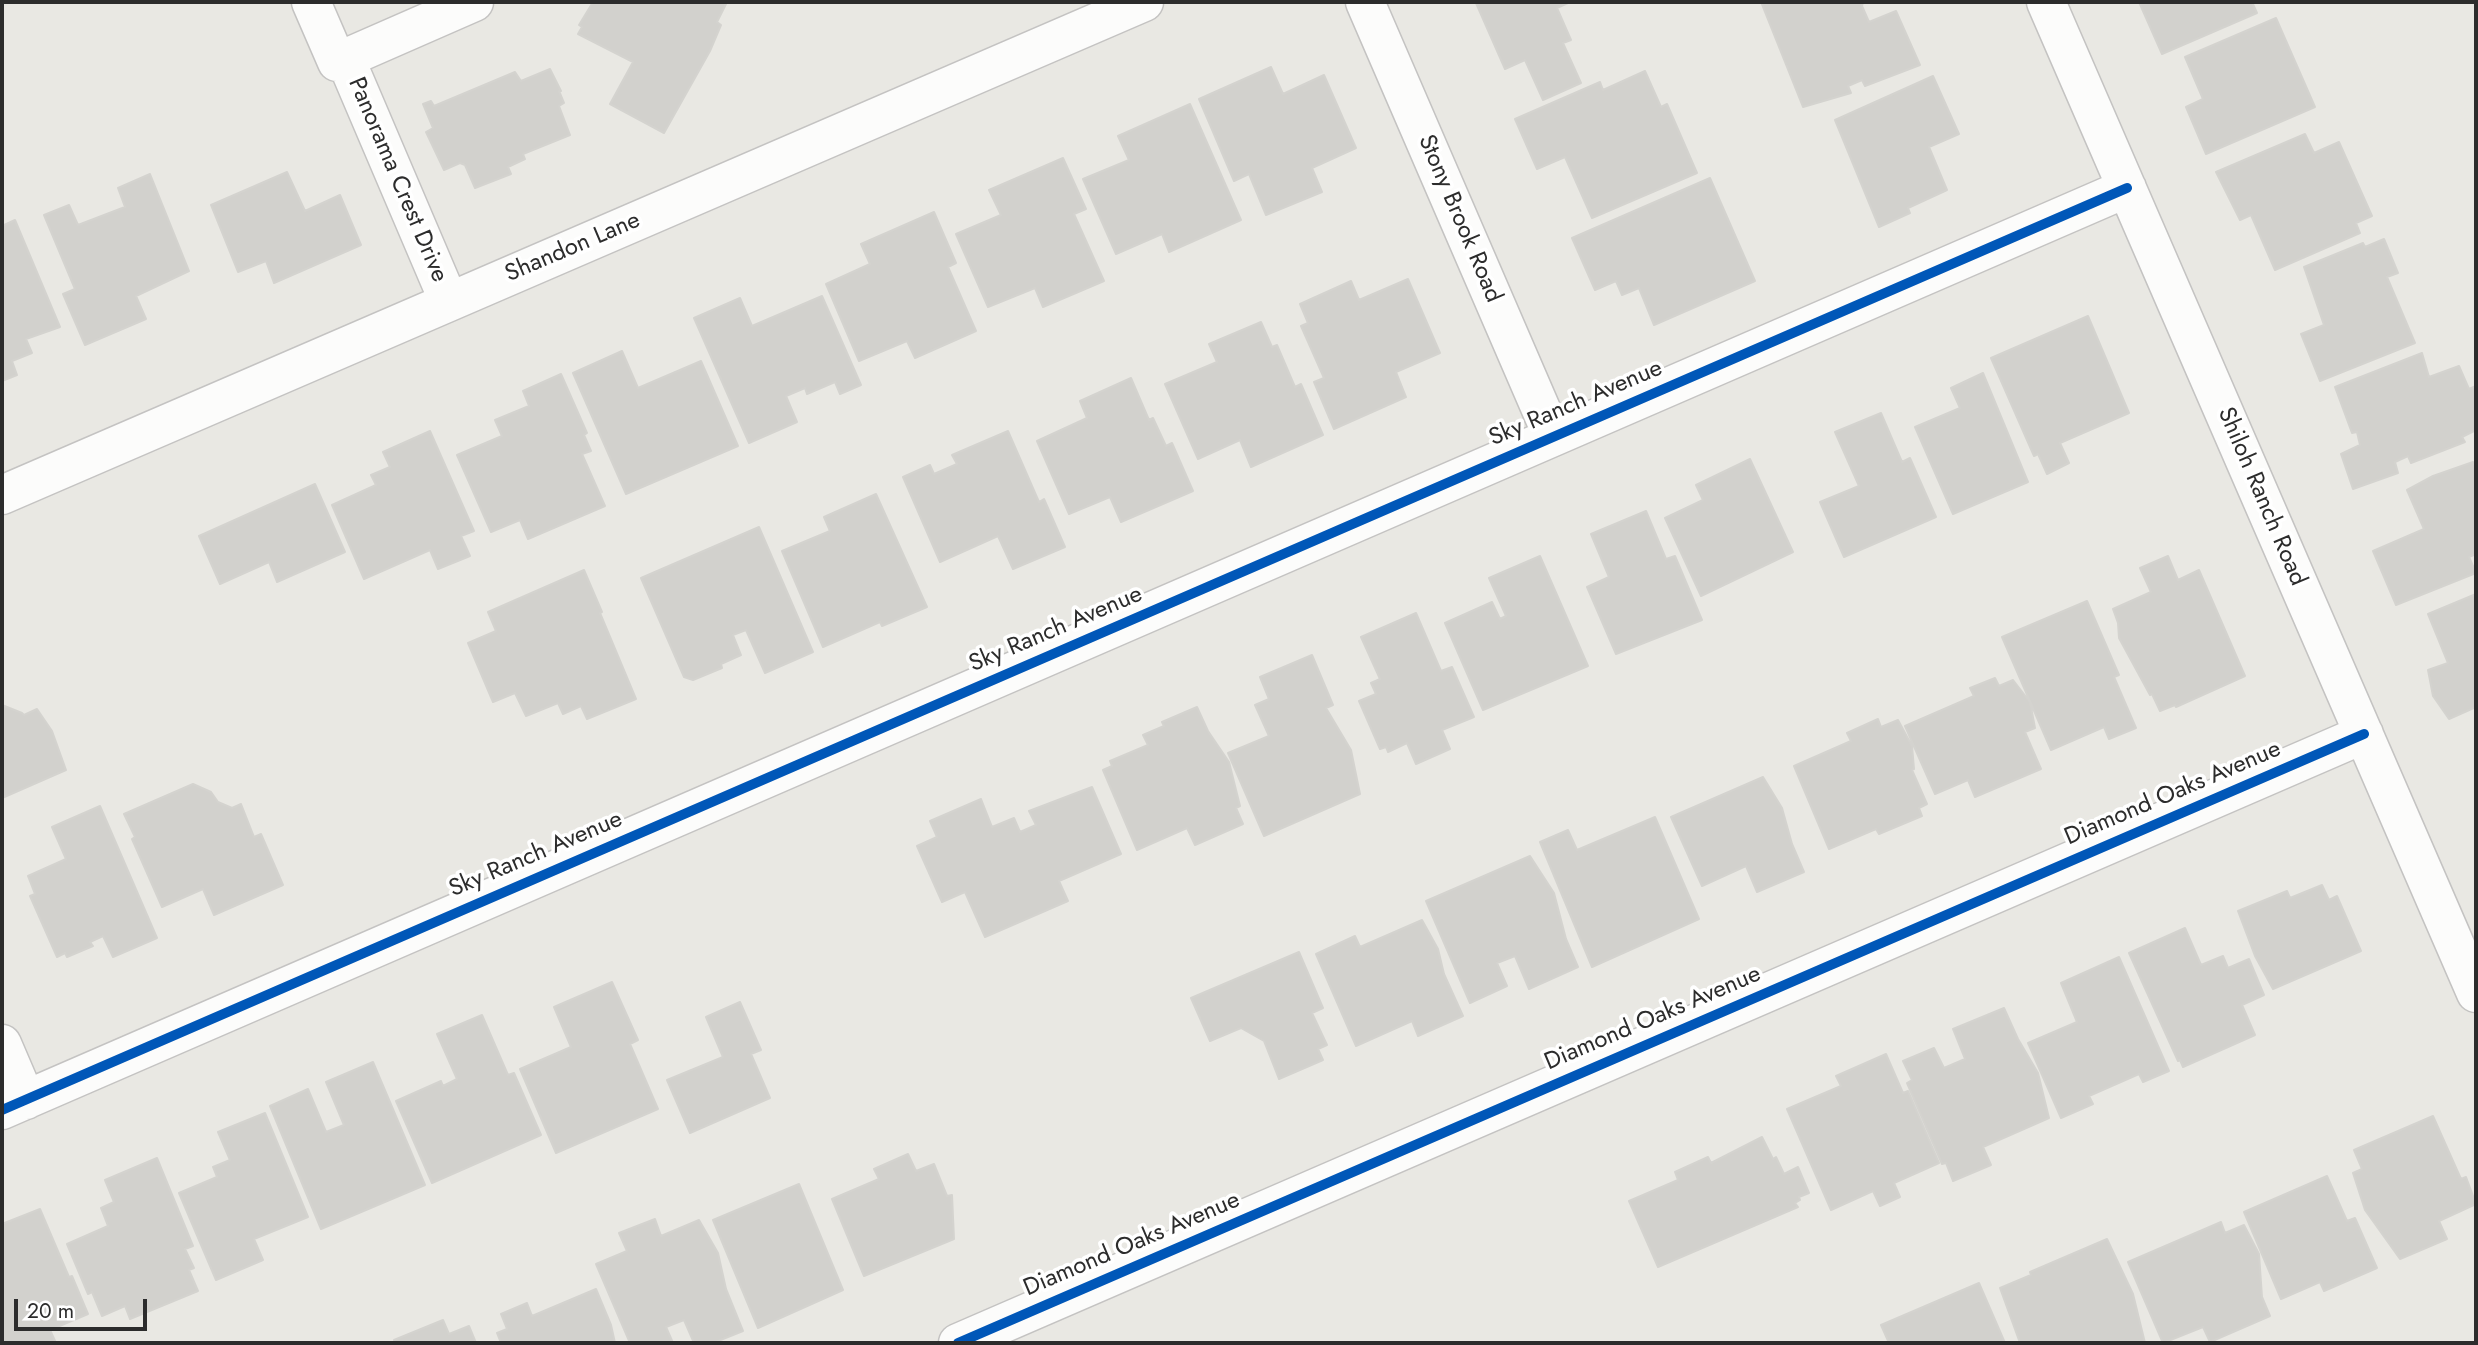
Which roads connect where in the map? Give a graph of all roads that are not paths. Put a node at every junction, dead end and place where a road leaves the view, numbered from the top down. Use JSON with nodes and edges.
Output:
{"nodes":[{"id":1,"x":311,"y":2,"type":"edge"},
{"id":2,"x":474,"y":2,"type":"edge"},
{"id":3,"x":1144,"y":2,"type":"edge"},
{"id":4,"x":1365,"y":2,"type":"edge"},
{"id":5,"x":2046,"y":2,"type":"edge"},
{"id":6,"x":345,"y":58,"type":"junction"},
{"id":7,"x":2127,"y":188,"type":"junction"},
{"id":8,"x":449,"y":302,"type":"junction"},
{"id":9,"x":1553,"y":437,"type":"junction"},
{"id":10,"x":2,"y":495,"type":"edge"},
{"id":11,"x":2364,"y":734,"type":"junction"},
{"id":12,"x":2476,"y":993,"type":"edge"},
{"id":13,"x":2,"y":1044,"type":"edge"},
{"id":14,"x":14,"y":1105,"type":"edge"},
{"id":15,"x":958,"y":1343,"type":"edge"}],
"edges":[{"from":1,"to":6,"type":"street","name":"Panorama Crest Drive"},
{"from":2,"to":6,"type":"street","name":"Panorama Crest Drive"},
{"from":3,"to":8,"type":"street","name":"Shandon Lane"},
{"from":4,"to":9,"type":"street","name":"Stony Brook Road"},
{"from":5,"to":7,"type":"street","name":"Shiloh Ranch Road"},
{"from":6,"to":8,"type":"street","name":"Panorama Crest Drive"},
{"from":7,"to":9,"type":"street","name":"Sky Ranch Avenue"},
{"from":7,"to":11,"type":"street","name":"Shiloh Ranch Road"},
{"from":8,"to":10,"type":"street","name":"Shandon Lane"},
{"from":9,"to":14,"type":"street","name":"Sky Ranch Avenue"},
{"from":11,"to":12,"type":"street","name":"Shiloh Ranch Road"},
{"from":11,"to":15,"type":"street","name":"Diamond Oaks Avenue"},
{"from":13,"to":14,"type":"street"}]}
